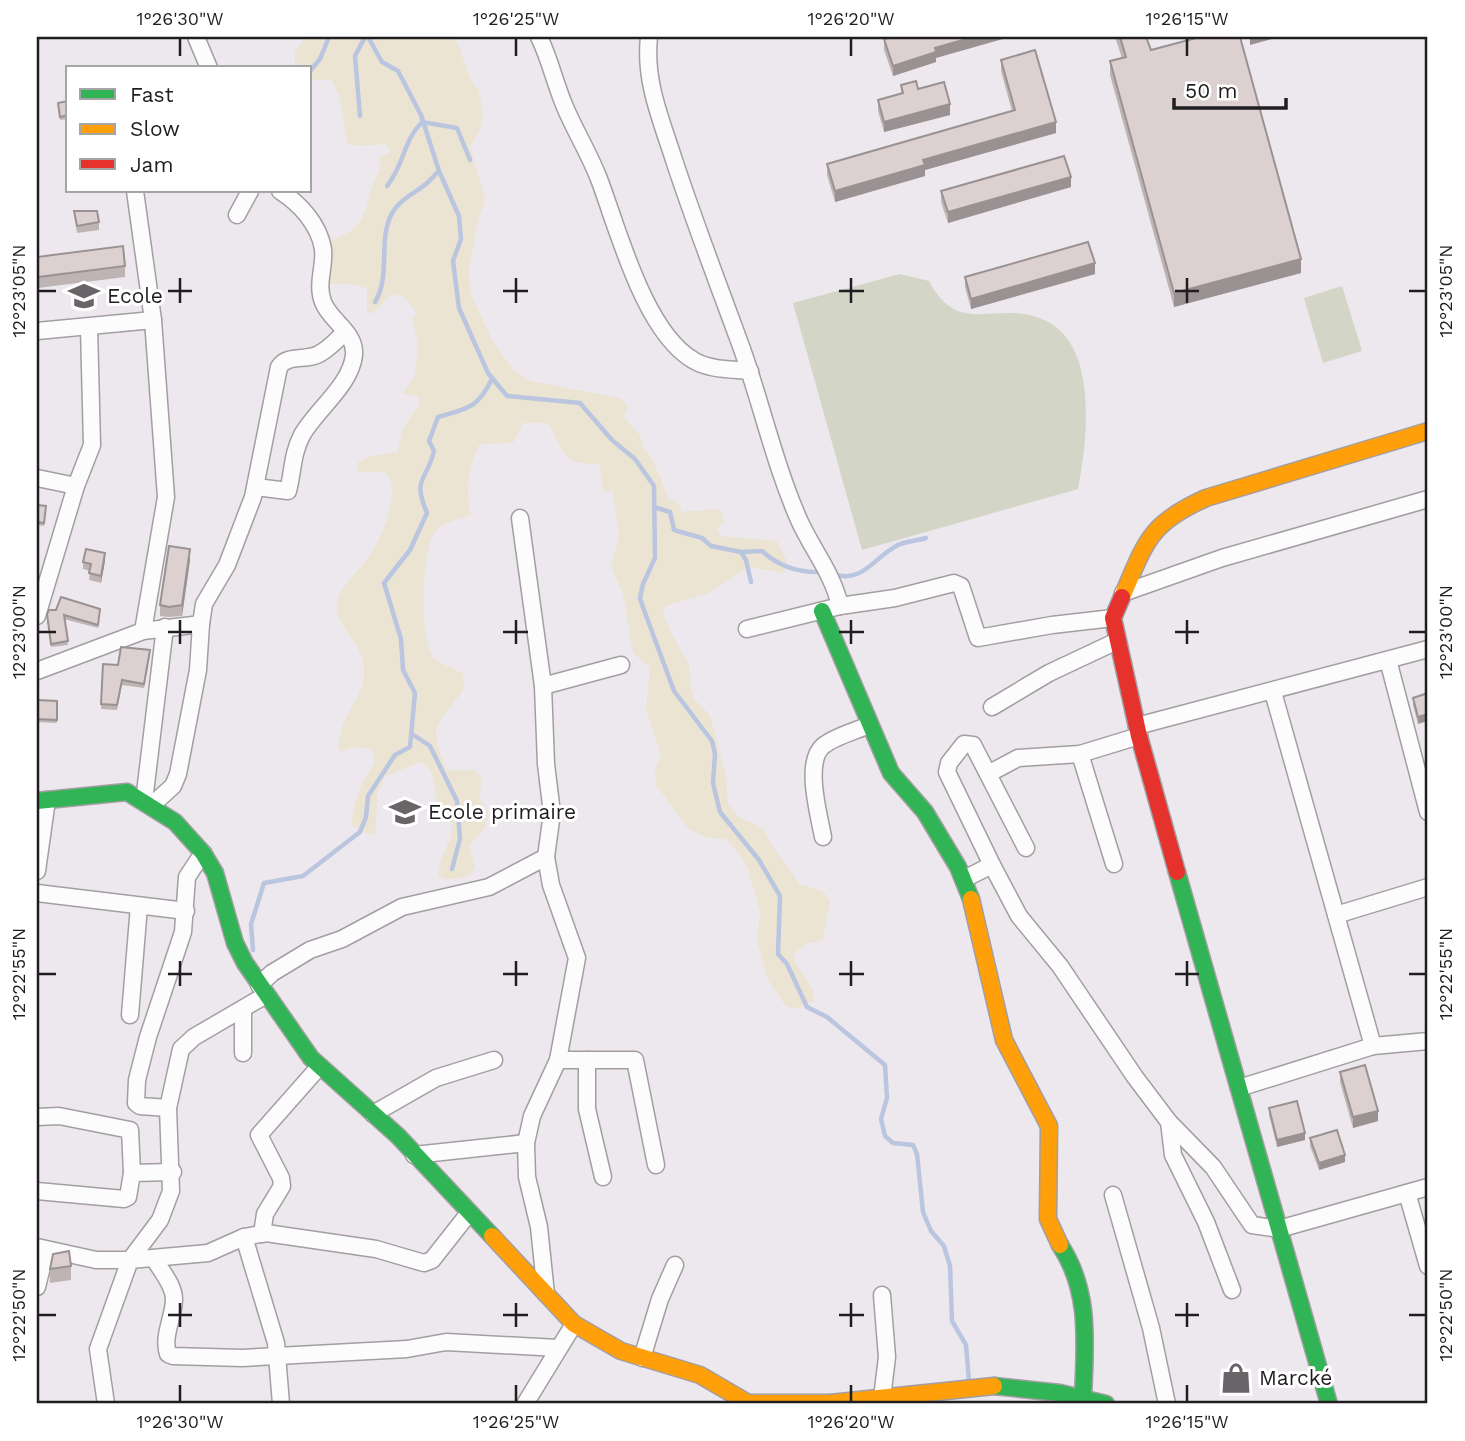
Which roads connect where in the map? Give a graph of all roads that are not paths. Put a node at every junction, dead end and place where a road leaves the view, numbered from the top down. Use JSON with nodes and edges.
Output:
{"nodes":[{"id":1,"x":197,"y":37,"type":"edge"},
{"id":2,"x":539,"y":37,"type":"edge"},
{"id":3,"x":649,"y":37,"type":"edge"},
{"id":4,"x":208,"y":66,"type":"edge"},
{"id":5,"x":135,"y":192,"type":"edge"},
{"id":6,"x":249,"y":192,"type":"edge"},
{"id":7,"x":282,"y":192,"type":"edge"},
{"id":8,"x":237,"y":215,"type":"dead end"},
{"id":9,"x":153,"y":320,"type":"junction"},
{"id":10,"x":89,"y":328,"type":"junction"},
{"id":11,"x":37,"y":331,"type":"edge"},
{"id":12,"x":345,"y":332,"type":"junction"},
{"id":13,"x":750,"y":372,"type":"junction"},
{"id":14,"x":1428,"y":431,"type":"edge"},
{"id":15,"x":37,"y":478,"type":"edge"},
{"id":16,"x":76,"y":486,"type":"junction"},
{"id":17,"x":256,"y":486,"type":"junction"},
{"id":18,"x":1428,"y":499,"type":"edge"},
{"id":19,"x":520,"y":518,"type":"dead end"},
{"id":20,"x":1123,"y":593,"type":"junction"},
{"id":21,"x":840,"y":606,"type":"junction"},
{"id":22,"x":822,"y":611,"type":"junction"},
{"id":23,"x":37,"y":616,"type":"edge"},
{"id":24,"x":1113,"y":618,"type":"junction"},
{"id":25,"x":201,"y":624,"type":"junction"},
{"id":26,"x":165,"y":627,"type":"junction"},
{"id":27,"x":747,"y":629,"type":"dead end"},
{"id":28,"x":143,"y":631,"type":"junction"},
{"id":29,"x":1117,"y":641,"type":"junction"},
{"id":30,"x":1428,"y":649,"type":"edge"},
{"id":31,"x":1388,"y":660,"type":"junction"},
{"id":32,"x":621,"y":665,"type":"dead end"},
{"id":33,"x":37,"y":671,"type":"edge"},
{"id":34,"x":543,"y":687,"type":"junction"},
{"id":35,"x":1273,"y":692,"type":"junction"},
{"id":36,"x":992,"y":707,"type":"dead end"},
{"id":37,"x":869,"y":725,"type":"junction"},
{"id":38,"x":1138,"y":731,"type":"junction"},
{"id":39,"x":1080,"y":754,"type":"junction"},
{"id":40,"x":988,"y":774,"type":"junction"},
{"id":41,"x":42,"y":801,"type":"edge"},
{"id":42,"x":148,"y":803,"type":"junction"},
{"id":43,"x":1428,"y":812,"type":"edge"},
{"id":44,"x":823,"y":837,"type":"dead end"},
{"id":45,"x":1026,"y":848,"type":"dead end"},
{"id":46,"x":204,"y":853,"type":"junction"},
{"id":47,"x":546,"y":857,"type":"junction"},
{"id":48,"x":1114,"y":864,"type":"dead end"},
{"id":49,"x":992,"y":865,"type":"junction"},
{"id":50,"x":37,"y":871,"type":"edge"},
{"id":51,"x":964,"y":879,"type":"junction"},
{"id":52,"x":1428,"y":887,"type":"edge"},
{"id":53,"x":37,"y":893,"type":"edge"},
{"id":54,"x":139,"y":906,"type":"junction"},
{"id":55,"x":186,"y":911,"type":"junction"},
{"id":56,"x":1336,"y":915,"type":"junction"},
{"id":57,"x":262,"y":990,"type":"junction"},
{"id":58,"x":243,"y":1010,"type":"junction"},
{"id":59,"x":130,"y":1015,"type":"dead end"},
{"id":60,"x":1428,"y":1041,"type":"edge"},
{"id":61,"x":1373,"y":1046,"type":"junction"},
{"id":62,"x":243,"y":1053,"type":"dead end"},
{"id":63,"x":494,"y":1060,"type":"dead end"},
{"id":64,"x":558,"y":1060,"type":"junction"},
{"id":65,"x":587,"y":1060,"type":"junction"},
{"id":66,"x":320,"y":1067,"type":"junction"},
{"id":67,"x":1239,"y":1088,"type":"junction"},
{"id":68,"x":168,"y":1108,"type":"junction"},
{"id":69,"x":373,"y":1114,"type":"junction"},
{"id":70,"x":37,"y":1117,"type":"edge"},
{"id":71,"x":1169,"y":1122,"type":"junction"},
{"id":72,"x":526,"y":1143,"type":"junction"},
{"id":73,"x":415,"y":1155,"type":"junction"},
{"id":74,"x":656,"y":1165,"type":"dead end"},
{"id":75,"x":173,"y":1172,"type":"junction"},
{"id":76,"x":132,"y":1173,"type":"junction"},
{"id":77,"x":603,"y":1177,"type":"dead end"},
{"id":78,"x":1428,"y":1187,"type":"edge"},
{"id":79,"x":37,"y":1191,"type":"edge"},
{"id":80,"x":1406,"y":1193,"type":"junction"},
{"id":81,"x":1113,"y":1195,"type":"dead end"},
{"id":82,"x":469,"y":1213,"type":"junction"},
{"id":83,"x":1279,"y":1229,"type":"junction"},
{"id":84,"x":262,"y":1234,"type":"junction"},
{"id":85,"x":244,"y":1237,"type":"junction"},
{"id":86,"x":42,"y":1249,"type":"edge"},
{"id":87,"x":131,"y":1260,"type":"junction"},
{"id":88,"x":155,"y":1260,"type":"junction"},
{"id":89,"x":675,"y":1265,"type":"dead end"},
{"id":90,"x":1428,"y":1266,"type":"edge"},
{"id":91,"x":37,"y":1287,"type":"edge"},
{"id":92,"x":1232,"y":1290,"type":"dead end"},
{"id":93,"x":545,"y":1294,"type":"junction"},
{"id":94,"x":882,"y":1295,"type":"dead end"},
{"id":95,"x":573,"y":1324,"type":"junction"},
{"id":96,"x":558,"y":1348,"type":"junction"},
{"id":97,"x":279,"y":1356,"type":"junction"},
{"id":98,"x":642,"y":1357,"type":"junction"},
{"id":99,"x":958,"y":1397,"type":"edge"},
{"id":100,"x":882,"y":1398,"type":"junction"},
{"id":101,"x":1083,"y":1398,"type":"junction"},
{"id":102,"x":1059,"y":1399,"type":"edge"},
{"id":103,"x":106,"y":1404,"type":"edge"},
{"id":104,"x":281,"y":1404,"type":"edge"},
{"id":105,"x":525,"y":1404,"type":"edge"},
{"id":106,"x":746,"y":1404,"type":"edge"},
{"id":107,"x":789,"y":1404,"type":"edge"},
{"id":108,"x":830,"y":1404,"type":"edge"},
{"id":109,"x":1105,"y":1404,"type":"edge"},
{"id":110,"x":1167,"y":1404,"type":"edge"},
{"id":111,"x":1329,"y":1404,"type":"edge"}],
"edges":[{"from":1,"to":4,"type":"street"},
{"from":2,"to":13,"type":"street"},
{"from":3,"to":13,"type":"street"},
{"from":5,"to":9,"type":"street"},
{"from":6,"to":8,"type":"street"},
{"from":7,"to":12,"type":"street"},
{"from":9,"to":10,"type":"street"},
{"from":9,"to":28,"type":"street"},
{"from":10,"to":11,"type":"street"},
{"from":10,"to":16,"type":"street"},
{"from":12,"to":17,"type":"street"},
{"from":12,"to":17,"type":"street"},
{"from":13,"to":21,"type":"street"},
{"from":14,"to":20,"type":"street"},
{"from":15,"to":16,"type":"street"},
{"from":16,"to":23,"type":"street"},
{"from":17,"to":25,"type":"street"},
{"from":18,"to":20,"type":"street"},
{"from":19,"to":34,"type":"street"},
{"from":20,"to":24,"type":"street"},
{"from":21,"to":22,"type":"street"},
{"from":21,"to":24,"type":"street"},
{"from":22,"to":27,"type":"street"},
{"from":22,"to":37,"type":"street"},
{"from":24,"to":29,"type":"street"},
{"from":25,"to":26,"type":"street"},
{"from":25,"to":42,"type":"street"},
{"from":26,"to":28,"type":"street"},
{"from":26,"to":42,"type":"street"},
{"from":28,"to":33,"type":"street"},
{"from":29,"to":36,"type":"street"},
{"from":29,"to":38,"type":"street"},
{"from":30,"to":31,"type":"street"},
{"from":31,"to":35,"type":"street"},
{"from":31,"to":43,"type":"street"},
{"from":32,"to":34,"type":"street"},
{"from":34,"to":47,"type":"street"},
{"from":35,"to":38,"type":"street"},
{"from":35,"to":56,"type":"street"},
{"from":37,"to":44,"type":"street"},
{"from":37,"to":51,"type":"street"},
{"from":38,"to":39,"type":"street"},
{"from":38,"to":67,"type":"street"},
{"from":39,"to":40,"type":"street"},
{"from":39,"to":48,"type":"street"},
{"from":40,"to":45,"type":"street"},
{"from":40,"to":49,"type":"street"},
{"from":41,"to":42,"type":"street"},
{"from":41,"to":50,"type":"street"},
{"from":42,"to":46,"type":"street"},
{"from":46,"to":55,"type":"street"},
{"from":46,"to":57,"type":"street"},
{"from":47,"to":57,"type":"street"},
{"from":47,"to":64,"type":"street"},
{"from":49,"to":51,"type":"street"},
{"from":49,"to":71,"type":"street"},
{"from":51,"to":101,"type":"street"},
{"from":52,"to":56,"type":"street"},
{"from":53,"to":54,"type":"street"},
{"from":54,"to":55,"type":"street"},
{"from":54,"to":59,"type":"street"},
{"from":55,"to":68,"type":"street"},
{"from":56,"to":61,"type":"street"},
{"from":57,"to":58,"type":"street"},
{"from":57,"to":66,"type":"street"},
{"from":58,"to":62,"type":"street"},
{"from":58,"to":68,"type":"street"},
{"from":60,"to":61,"type":"street"},
{"from":61,"to":67,"type":"street"},
{"from":63,"to":69,"type":"street"},
{"from":64,"to":65,"type":"street"},
{"from":64,"to":72,"type":"street"},
{"from":65,"to":74,"type":"street"},
{"from":65,"to":77,"type":"street"},
{"from":66,"to":69,"type":"street"},
{"from":66,"to":84,"type":"street"},
{"from":67,"to":83,"type":"street"},
{"from":68,"to":75,"type":"street"},
{"from":69,"to":73,"type":"street"},
{"from":70,"to":76,"type":"street"},
{"from":71,"to":83,"type":"street"},
{"from":71,"to":92,"type":"street"},
{"from":72,"to":73,"type":"street"},
{"from":72,"to":93,"type":"street"},
{"from":73,"to":82,"type":"street"},
{"from":75,"to":76,"type":"street"},
{"from":75,"to":87,"type":"street"},
{"from":76,"to":79,"type":"street"},
{"from":78,"to":80,"type":"street"},
{"from":80,"to":83,"type":"street"},
{"from":80,"to":90,"type":"street"},
{"from":81,"to":110,"type":"street"},
{"from":82,"to":84,"type":"street"},
{"from":82,"to":93,"type":"street"},
{"from":83,"to":111,"type":"street"},
{"from":84,"to":85,"type":"street"},
{"from":85,"to":88,"type":"street"},
{"from":85,"to":97,"type":"street"},
{"from":86,"to":87,"type":"street"},
{"from":86,"to":91,"type":"street"},
{"from":87,"to":88,"type":"street"},
{"from":87,"to":103,"type":"street"},
{"from":88,"to":97,"type":"street"},
{"from":89,"to":98,"type":"street"},
{"from":93,"to":95,"type":"street"},
{"from":94,"to":100,"type":"street"},
{"from":95,"to":96,"type":"street"},
{"from":95,"to":98,"type":"street"},
{"from":96,"to":97,"type":"street"},
{"from":96,"to":105,"type":"street"},
{"from":97,"to":104,"type":"street"},
{"from":98,"to":106,"type":"street"},
{"from":99,"to":100,"type":"street"},
{"from":99,"to":102,"type":"street"},
{"from":100,"to":108,"type":"street"},
{"from":101,"to":102,"type":"street"},
{"from":101,"to":109,"type":"street"},
{"from":106,"to":107,"type":"street"},
{"from":107,"to":108,"type":"street"}]}
